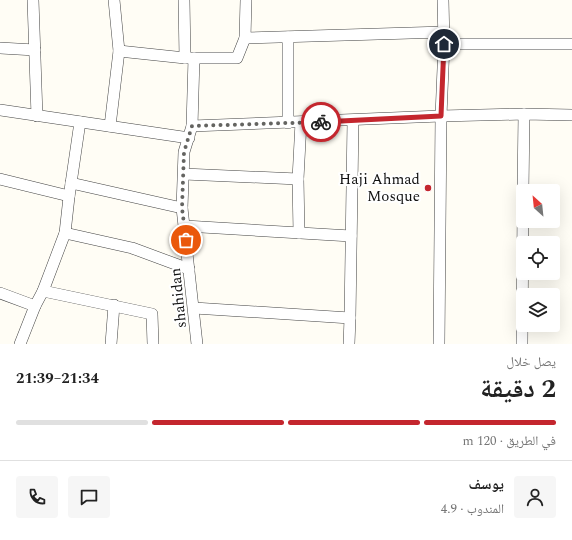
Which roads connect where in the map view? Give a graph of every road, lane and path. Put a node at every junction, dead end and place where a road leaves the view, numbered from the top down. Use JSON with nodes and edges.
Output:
{"nodes":[{"id":1,"x":33,"y":0,"type":"edge"},
{"id":2,"x":114,"y":0,"type":"edge"},
{"id":3,"x":184,"y":0,"type":"edge"},
{"id":4,"x":246,"y":0,"type":"edge"},
{"id":5,"x":443,"y":0,"type":"edge"},
{"id":6,"x":444,"y":32,"type":"junction"},
{"id":7,"x":288,"y":37,"type":"junction"},
{"id":8,"x":245,"y":38,"type":"junction"},
{"id":9,"x":444,"y":44,"type":"junction"},
{"id":10,"x":572,"y":44,"type":"edge"},
{"id":11,"x":0,"y":48,"type":"edge"},
{"id":12,"x":35,"y":50,"type":"junction"},
{"id":13,"x":118,"y":51,"type":"junction"},
{"id":14,"x":189,"y":58,"type":"junction"},
{"id":15,"x":0,"y":110,"type":"edge"},
{"id":16,"x":524,"y":114,"type":"junction"},
{"id":17,"x":572,"y":115,"type":"edge"},
{"id":18,"x":36,"y":116,"type":"junction"},
{"id":19,"x":441,"y":116,"type":"junction"},
{"id":20,"x":353,"y":121,"type":"junction"},
{"id":21,"x":80,"y":122,"type":"junction"},
{"id":22,"x":301,"y":122,"type":"junction"},
{"id":23,"x":288,"y":123,"type":"junction"},
{"id":24,"x":110,"y":126,"type":"junction"},
{"id":25,"x":192,"y":126,"type":"junction"},
{"id":26,"x":189,"y":138,"type":"junction"},
{"id":27,"x":184,"y":174,"type":"junction"},
{"id":28,"x":0,"y":179,"type":"edge"},
{"id":29,"x":298,"y":179,"type":"junction"},
{"id":30,"x":71,"y":183,"type":"junction"},
{"id":31,"x":523,"y":184,"type":"edge"},
{"id":32,"x":69,"y":196,"type":"junction"},
{"id":33,"x":182,"y":208,"type":"junction"},
{"id":34,"x":184,"y":226,"type":"junction"},
{"id":35,"x":523,"y":228,"type":"edge"},
{"id":36,"x":65,"y":233,"type":"junction"},
{"id":37,"x":299,"y":233,"type":"junction"},
{"id":38,"x":351,"y":236,"type":"junction"},
{"id":39,"x":189,"y":269,"type":"junction"},
{"id":40,"x":44,"y":291,"type":"junction"},
{"id":41,"x":0,"y":293,"type":"edge"},
{"id":42,"x":114,"y":305,"type":"junction"},
{"id":43,"x":35,"y":306,"type":"junction"},
{"id":44,"x":194,"y":308,"type":"junction"},
{"id":45,"x":350,"y":318,"type":"junction"},
{"id":46,"x":20,"y":344,"type":"edge"},
{"id":47,"x":111,"y":344,"type":"edge"},
{"id":48,"x":153,"y":344,"type":"edge"},
{"id":49,"x":197,"y":344,"type":"edge"},
{"id":50,"x":349,"y":344,"type":"edge"},
{"id":51,"x":439,"y":344,"type":"edge"},
{"id":52,"x":522,"y":344,"type":"edge"}],
"edges":[{"from":1,"to":12,"type":"street"},
{"from":2,"to":13,"type":"street"},
{"from":3,"to":14,"type":"street","name":"shahidan"},
{"from":4,"to":8,"type":"street"},
{"from":5,"to":6,"type":"street"},
{"from":6,"to":7,"type":"street"},
{"from":6,"to":9,"type":"street"},
{"from":7,"to":8,"type":"street"},
{"from":7,"to":23,"type":"street"},
{"from":8,"to":14,"type":"street"},
{"from":9,"to":10,"type":"street"},
{"from":9,"to":19,"type":"street"},
{"from":11,"to":12,"type":"street"},
{"from":12,"to":18,"type":"street"},
{"from":13,"to":14,"type":"street"},
{"from":13,"to":24,"type":"street"},
{"from":14,"to":25,"type":"street","name":"shahidan"},
{"from":15,"to":18,"type":"street"},
{"from":16,"to":17,"type":"street"},
{"from":16,"to":19,"type":"street"},
{"from":16,"to":31,"type":"street"},
{"from":18,"to":21,"type":"street"},
{"from":19,"to":20,"type":"street"},
{"from":19,"to":51,"type":"street"},
{"from":20,"to":22,"type":"street"},
{"from":20,"to":38,"type":"street"},
{"from":21,"to":24,"type":"street"},
{"from":21,"to":30,"type":"street"},
{"from":22,"to":23,"type":"street"},
{"from":22,"to":29,"type":"street"},
{"from":23,"to":25,"type":"street"},
{"from":24,"to":26,"type":"street"},
{"from":25,"to":26,"type":"street","name":"shahidan"},
{"from":26,"to":27,"type":"street","name":"shahidan"},
{"from":27,"to":29,"type":"street"},
{"from":27,"to":33,"type":"street","name":"shahidan"},
{"from":28,"to":32,"type":"street"},
{"from":29,"to":37,"type":"street"},
{"from":30,"to":32,"type":"street"},
{"from":30,"to":33,"type":"street"},
{"from":32,"to":36,"type":"street"},
{"from":33,"to":34,"type":"street","name":"shahidan"},
{"from":34,"to":37,"type":"street"},
{"from":34,"to":39,"type":"street","name":"shahidan"},
{"from":35,"to":52,"type":"street"},
{"from":36,"to":39,"type":"street"},
{"from":36,"to":40,"type":"street"},
{"from":37,"to":38,"type":"street"},
{"from":38,"to":45,"type":"street"},
{"from":39,"to":44,"type":"street","name":"shahidan"},
{"from":40,"to":42,"type":"street"},
{"from":40,"to":43,"type":"street"},
{"from":41,"to":43,"type":"street"},
{"from":42,"to":47,"type":"street"},
{"from":42,"to":48,"type":"street"},
{"from":43,"to":46,"type":"street"},
{"from":44,"to":45,"type":"street"},
{"from":44,"to":49,"type":"street","name":"shahidan"},
{"from":45,"to":50,"type":"street"}]}
